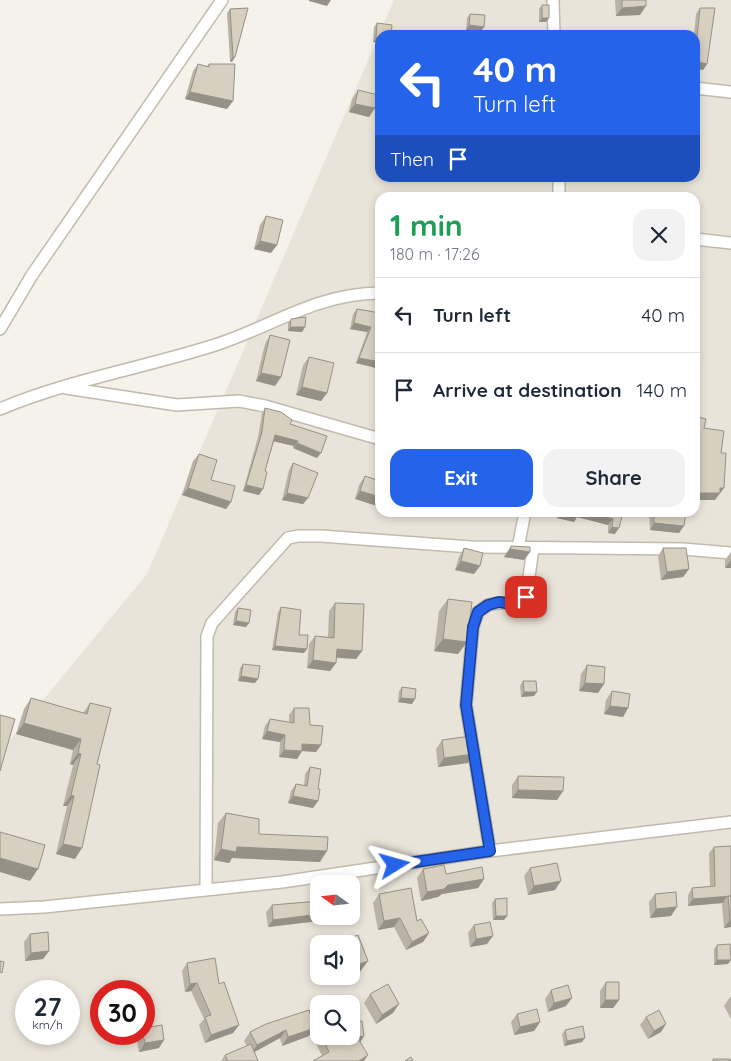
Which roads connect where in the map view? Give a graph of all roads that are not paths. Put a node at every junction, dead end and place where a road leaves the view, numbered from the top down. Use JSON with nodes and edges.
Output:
{"nodes":[{"id":1,"x":222,"y":0,"type":"edge"},
{"id":2,"x":553,"y":0,"type":"edge"},
{"id":3,"x":554,"y":30,"type":"edge"},
{"id":4,"x":700,"y":89,"type":"edge"},
{"id":5,"x":731,"y":92,"type":"edge"},
{"id":6,"x":700,"y":240,"type":"edge"},
{"id":7,"x":731,"y":243,"type":"edge"},
{"id":8,"x":375,"y":293,"type":"edge"},
{"id":9,"x":0,"y":329,"type":"edge"},
{"id":10,"x":61,"y":387,"type":"junction"},
{"id":11,"x":0,"y":409,"type":"edge"},
{"id":12,"x":375,"y":438,"type":"edge"},
{"id":13,"x":523,"y":517,"type":"edge"},
{"id":14,"x":518,"y":548,"type":"junction"},
{"id":15,"x":533,"y":548,"type":"junction"},
{"id":16,"x":731,"y":553,"type":"edge"},
{"id":17,"x":731,"y":822,"type":"edge"},
{"id":18,"x":490,"y":851,"type":"junction"},
{"id":19,"x":206,"y":889,"type":"junction"},
{"id":20,"x":0,"y":908,"type":"edge"}],
"edges":[{"from":1,"to":9,"type":"street"},
{"from":2,"to":3,"type":"street"},
{"from":4,"to":5,"type":"street"},
{"from":6,"to":7,"type":"street"},
{"from":8,"to":10,"type":"street"},
{"from":10,"to":11,"type":"street"},
{"from":10,"to":12,"type":"street"},
{"from":13,"to":14,"type":"street"},
{"from":14,"to":15,"type":"street"},
{"from":14,"to":19,"type":"street"},
{"from":15,"to":16,"type":"street"},
{"from":15,"to":18,"type":"street"},
{"from":17,"to":18,"type":"street"},
{"from":18,"to":19,"type":"street"},
{"from":19,"to":20,"type":"street"}]}
